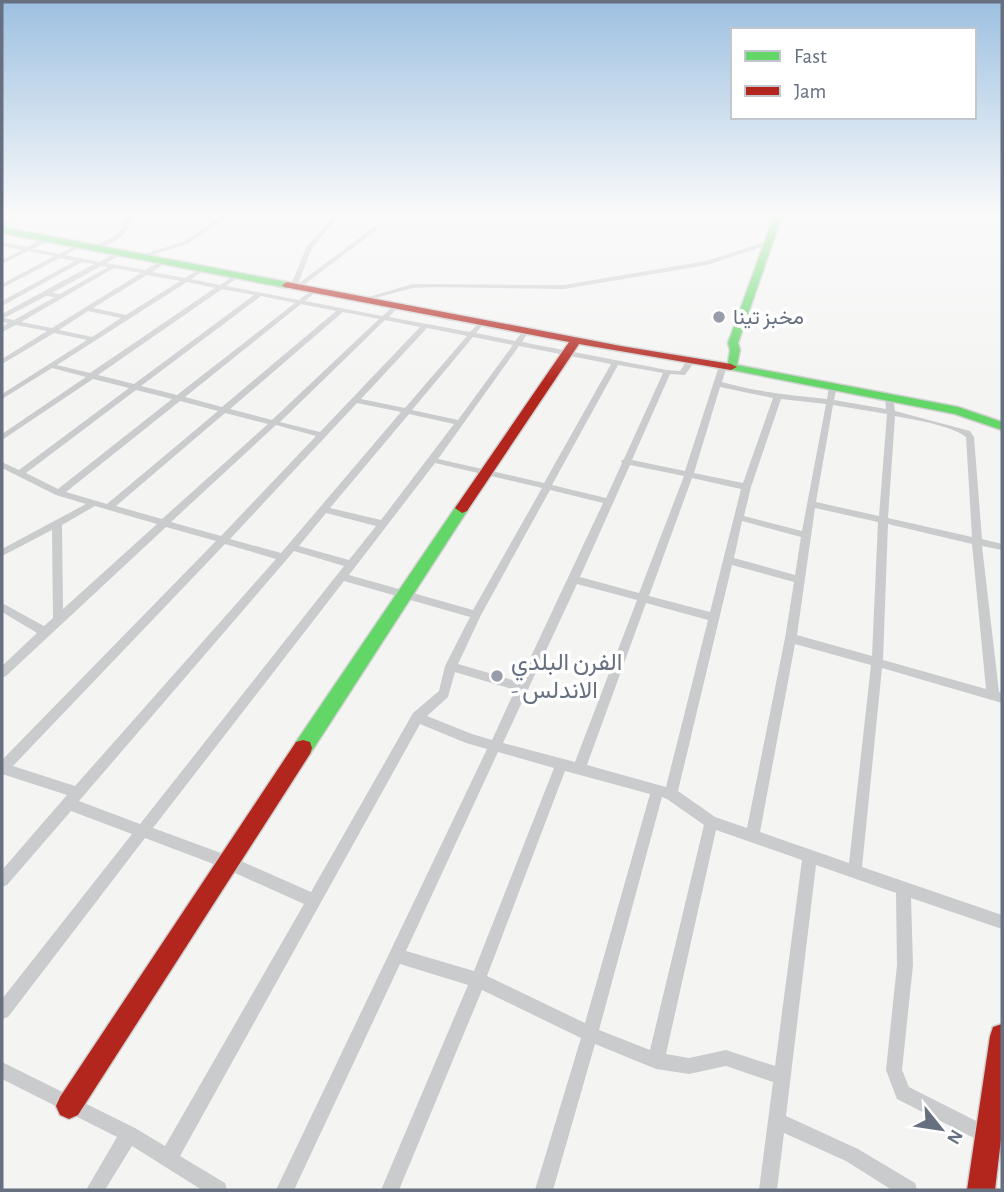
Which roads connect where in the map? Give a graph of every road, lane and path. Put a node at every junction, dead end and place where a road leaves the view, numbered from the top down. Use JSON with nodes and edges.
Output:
{"nodes":[{"id":1,"x":29,"y":272,"type":"edge"},
{"id":2,"x":53,"y":272,"type":"edge"},
{"id":3,"x":87,"y":272,"type":"edge"},
{"id":4,"x":98,"y":272,"type":"edge"},
{"id":5,"x":147,"y":272,"type":"joint"},
{"id":6,"x":198,"y":272,"type":"edge"},
{"id":7,"x":219,"y":272,"type":"edge"},
{"id":8,"x":305,"y":272,"type":"edge"},
{"id":9,"x":325,"y":272,"type":"edge"},
{"id":10,"x":656,"y":272,"type":"edge"},
{"id":11,"x":759,"y":272,"type":"edge"},
{"id":12,"x":768,"y":272,"type":"edge"},
{"id":13,"x":239,"y":275,"type":"junction"},
{"id":14,"x":185,"y":279,"type":"junction"},
{"id":15,"x":2,"y":286,"type":"edge"},
{"id":16,"x":221,"y":287,"type":"junction"},
{"id":17,"x":302,"y":291,"type":"junction"},
{"id":18,"x":47,"y":294,"type":"junction"},
{"id":19,"x":261,"y":294,"type":"junction"},
{"id":20,"x":61,"y":296,"type":"junction"},
{"id":21,"x":364,"y":299,"type":"junction"},
{"id":22,"x":2,"y":304,"type":"edge"},
{"id":23,"x":396,"y":306,"type":"junction"},
{"id":24,"x":86,"y":309,"type":"junction"},
{"id":25,"x":341,"y":310,"type":"junction"},
{"id":26,"x":127,"y":317,"type":"junction"},
{"id":27,"x":2,"y":319,"type":"edge"},
{"id":28,"x":383,"y":319,"type":"junction"},
{"id":29,"x":14,"y":323,"type":"junction"},
{"id":30,"x":482,"y":323,"type":"junction"},
{"id":31,"x":424,"y":327,"type":"junction"},
{"id":32,"x":2,"y":330,"type":"edge"},
{"id":33,"x":53,"y":331,"type":"junction"},
{"id":34,"x":470,"y":335,"type":"junction"},
{"id":35,"x":521,"y":337,"type":"junction"},
{"id":36,"x":93,"y":339,"type":"junction"},
{"id":37,"x":571,"y":346,"type":"junction"},
{"id":38,"x":735,"y":350,"type":"junction"},
{"id":39,"x":691,"y":361,"type":"junction"},
{"id":40,"x":2,"y":362,"type":"edge"},
{"id":41,"x":616,"y":362,"type":"junction"},
{"id":42,"x":52,"y":366,"type":"junction"},
{"id":43,"x":727,"y":367,"type":"junction"},
{"id":44,"x":667,"y":372,"type":"junction"},
{"id":45,"x":94,"y":376,"type":"junction"},
{"id":46,"x":719,"y":384,"type":"junction"},
{"id":47,"x":135,"y":386,"type":"junction"},
{"id":48,"x":832,"y":394,"type":"junction"},
{"id":49,"x":778,"y":396,"type":"junction"},
{"id":50,"x":2,"y":397,"type":"edge"},
{"id":51,"x":889,"y":397,"type":"junction"},
{"id":52,"x":180,"y":398,"type":"junction"},
{"id":53,"x":356,"y":400,"type":"junction"},
{"id":54,"x":225,"y":410,"type":"junction"},
{"id":55,"x":407,"y":411,"type":"junction"},
{"id":56,"x":891,"y":414,"type":"junction"},
{"id":57,"x":273,"y":422,"type":"junction"},
{"id":58,"x":458,"y":423,"type":"junction"},
{"id":59,"x":1001,"y":425,"type":"edge"},
{"id":60,"x":323,"y":435,"type":"junction"},
{"id":61,"x":2,"y":438,"type":"edge"},
{"id":62,"x":433,"y":460,"type":"junction"},
{"id":63,"x":625,"y":461,"type":"junction"},
{"id":64,"x":2,"y":465,"type":"edge"},
{"id":65,"x":487,"y":472,"type":"junction"},
{"id":66,"x":20,"y":473,"type":"junction"},
{"id":67,"x":689,"y":474,"type":"junction"},
{"id":68,"x":544,"y":487,"type":"junction"},
{"id":69,"x":746,"y":487,"type":"junction"},
{"id":70,"x":59,"y":492,"type":"junction"},
{"id":71,"x":607,"y":501,"type":"junction"},
{"id":72,"x":94,"y":503,"type":"junction"},
{"id":73,"x":811,"y":504,"type":"junction"},
{"id":74,"x":108,"y":508,"type":"junction"},
{"id":75,"x":323,"y":509,"type":"junction"},
{"id":76,"x":741,"y":518,"type":"junction"},
{"id":77,"x":883,"y":520,"type":"junction"},
{"id":78,"x":165,"y":524,"type":"junction"},
{"id":79,"x":382,"y":524,"type":"junction"},
{"id":80,"x":57,"y":525,"type":"junction"},
{"id":81,"x":807,"y":535,"type":"junction"},
{"id":82,"x":222,"y":541,"type":"junction"},
{"id":83,"x":977,"y":541,"type":"junction"},
{"id":84,"x":292,"y":547,"type":"junction"},
{"id":85,"x":1002,"y":547,"type":"edge"},
{"id":86,"x":2,"y":553,"type":"edge"},
{"id":87,"x":282,"y":557,"type":"junction"},
{"id":88,"x":727,"y":560,"type":"junction"},
{"id":89,"x":349,"y":564,"type":"junction"},
{"id":90,"x":341,"y":576,"type":"junction"},
{"id":91,"x":573,"y":579,"type":"junction"},
{"id":92,"x":800,"y":580,"type":"junction"},
{"id":93,"x":404,"y":594,"type":"junction"},
{"id":94,"x":645,"y":597,"type":"junction"},
{"id":95,"x":3,"y":609,"type":"edge"},
{"id":96,"x":476,"y":615,"type":"junction"},
{"id":97,"x":58,"y":617,"type":"junction"},
{"id":98,"x":713,"y":617,"type":"junction"},
{"id":99,"x":45,"y":632,"type":"junction"},
{"id":100,"x":791,"y":638,"type":"junction"},
{"id":101,"x":877,"y":662,"type":"junction"},
{"id":102,"x":451,"y":666,"type":"junction"},
{"id":103,"x":2,"y":673,"type":"edge"},
{"id":104,"x":521,"y":687,"type":"junction"},
{"id":105,"x":998,"y":697,"type":"edge"},
{"id":106,"x":417,"y":717,"type":"junction"},
{"id":107,"x":495,"y":745,"type":"junction"},
{"id":108,"x":562,"y":763,"type":"junction"},
{"id":109,"x":580,"y":767,"type":"junction"},
{"id":110,"x":2,"y":768,"type":"edge"},
{"id":111,"x":664,"y":793,"type":"junction"},
{"id":112,"x":74,"y":799,"type":"junction"},
{"id":113,"x":711,"y":822,"type":"junction"},
{"id":114,"x":142,"y":832,"type":"junction"},
{"id":115,"x":752,"y":836,"type":"junction"},
{"id":116,"x":810,"y":856,"type":"junction"},
{"id":117,"x":227,"y":862,"type":"junction"},
{"id":118,"x":855,"y":871,"type":"junction"},
{"id":119,"x":2,"y":880,"type":"edge"},
{"id":120,"x":903,"y":888,"type":"junction"},
{"id":121,"x":314,"y":901,"type":"junction"},
{"id":122,"x":1002,"y":922,"type":"edge"},
{"id":123,"x":397,"y":956,"type":"junction"},
{"id":124,"x":478,"y":980,"type":"junction"},
{"id":125,"x":2,"y":1011,"type":"edge"},
{"id":126,"x":590,"y":1034,"type":"junction"},
{"id":127,"x":1002,"y":1036,"type":"edge"},
{"id":128,"x":656,"y":1061,"type":"junction"},
{"id":129,"x":2,"y":1071,"type":"edge"},
{"id":130,"x":781,"y":1076,"type":"junction"},
{"id":131,"x":69,"y":1106,"type":"junction"},
{"id":132,"x":776,"y":1120,"type":"junction"},
{"id":133,"x":129,"y":1134,"type":"junction"},
{"id":134,"x":988,"y":1136,"type":"junction"},
{"id":135,"x":169,"y":1159,"type":"junction"},
{"id":136,"x":95,"y":1190,"type":"edge"},
{"id":137,"x":218,"y":1190,"type":"edge"},
{"id":138,"x":285,"y":1190,"type":"edge"},
{"id":139,"x":390,"y":1190,"type":"edge"},
{"id":140,"x":544,"y":1190,"type":"edge"},
{"id":141,"x":768,"y":1190,"type":"edge"},
{"id":142,"x":908,"y":1190,"type":"edge"},
{"id":143,"x":981,"y":1190,"type":"edge"}],
"edges":[{"from":1,"to":15,"type":"street"},
{"from":2,"to":22,"type":"street"},
{"from":3,"to":18,"type":"street"},
{"from":4,"to":20,"type":"street"},
{"from":5,"to":14,"type":"street"},
{"from":5,"to":24,"type":"street"},
{"from":6,"to":14,"type":"street"},
{"from":7,"to":13,"type":"street"},
{"from":8,"to":17,"type":"street"},
{"from":9,"to":17,"type":"street"},
{"from":10,"to":21,"type":"street"},
{"from":11,"to":38,"type":"street"},
{"from":12,"to":38,"type":"street"},
{"from":13,"to":16,"type":"street"},
{"from":13,"to":17,"type":"street"},
{"from":14,"to":16,"type":"street"},
{"from":14,"to":26,"type":"street"},
{"from":16,"to":19,"type":"street"},
{"from":16,"to":45,"type":"street"},
{"from":17,"to":19,"type":"street"},
{"from":17,"to":21,"type":"street"},
{"from":17,"to":25,"type":"street"},
{"from":17,"to":52,"type":"street"},
{"from":18,"to":20,"type":"street"},
{"from":18,"to":27,"type":"street"},
{"from":19,"to":47,"type":"street"},
{"from":20,"to":29,"type":"street"},
{"from":21,"to":23,"type":"street"},
{"from":23,"to":28,"type":"street"},
{"from":23,"to":30,"type":"street"},
{"from":24,"to":26,"type":"street"},
{"from":24,"to":33,"type":"street"},
{"from":25,"to":28,"type":"street"},
{"from":25,"to":54,"type":"street"},
{"from":26,"to":36,"type":"street"},
{"from":27,"to":29,"type":"street"},
{"from":28,"to":31,"type":"street"},
{"from":28,"to":57,"type":"street"},
{"from":29,"to":32,"type":"street"},
{"from":29,"to":33,"type":"street"},
{"from":30,"to":34,"type":"street"},
{"from":30,"to":35,"type":"street"},
{"from":31,"to":34,"type":"street"},
{"from":31,"to":53,"type":"street"},
{"from":33,"to":36,"type":"street"},
{"from":33,"to":40,"type":"street"},
{"from":34,"to":35,"type":"street"},
{"from":34,"to":55,"type":"street"},
{"from":35,"to":37,"type":"street"},
{"from":35,"to":58,"type":"street"},
{"from":36,"to":42,"type":"street"},
{"from":37,"to":39,"type":"street"},
{"from":37,"to":41,"type":"street"},
{"from":37,"to":65,"type":"street"},
{"from":38,"to":43,"type":"street"},
{"from":39,"to":43,"type":"street"},
{"from":39,"to":44,"type":"street"},
{"from":41,"to":44,"type":"street"},
{"from":41,"to":68,"type":"street"},
{"from":42,"to":45,"type":"street"},
{"from":42,"to":50,"type":"street"},
{"from":43,"to":46,"type":"street"},
{"from":43,"to":48,"type":"street"},
{"from":44,"to":63,"type":"street"},
{"from":45,"to":47,"type":"street"},
{"from":45,"to":61,"type":"street"},
{"from":46,"to":49,"type":"street"},
{"from":46,"to":67,"type":"street"},
{"from":47,"to":52,"type":"street"},
{"from":47,"to":66,"type":"street"},
{"from":48,"to":49,"type":"street"},
{"from":48,"to":51,"type":"street"},
{"from":48,"to":56,"type":"street"},
{"from":48,"to":73,"type":"street"},
{"from":49,"to":69,"type":"street"},
{"from":51,"to":56,"type":"street"},
{"from":51,"to":59,"type":"street"},
{"from":52,"to":54,"type":"street"},
{"from":52,"to":70,"type":"street"},
{"from":53,"to":55,"type":"street"},
{"from":53,"to":60,"type":"street"},
{"from":54,"to":57,"type":"street"},
{"from":54,"to":74,"type":"street"},
{"from":55,"to":58,"type":"street"},
{"from":55,"to":75,"type":"street"},
{"from":56,"to":77,"type":"street"},
{"from":56,"to":83,"type":"street"},
{"from":57,"to":60,"type":"street"},
{"from":57,"to":78,"type":"street"},
{"from":58,"to":62,"type":"street"},
{"from":60,"to":82,"type":"street"},
{"from":62,"to":65,"type":"street"},
{"from":62,"to":79,"type":"street"},
{"from":63,"to":67,"type":"street"},
{"from":63,"to":71,"type":"street"},
{"from":64,"to":66,"type":"street"},
{"from":65,"to":68,"type":"street"},
{"from":65,"to":93,"type":"street"},
{"from":66,"to":70,"type":"street"},
{"from":67,"to":69,"type":"street"},
{"from":67,"to":94,"type":"street"},
{"from":68,"to":71,"type":"street"},
{"from":68,"to":96,"type":"street"},
{"from":69,"to":76,"type":"street"},
{"from":70,"to":72,"type":"street"},
{"from":71,"to":91,"type":"street"},
{"from":72,"to":74,"type":"street"},
{"from":72,"to":80,"type":"street"},
{"from":73,"to":77,"type":"street"},
{"from":73,"to":81,"type":"street"},
{"from":74,"to":78,"type":"street"},
{"from":75,"to":79,"type":"street"},
{"from":75,"to":84,"type":"street"},
{"from":76,"to":81,"type":"street"},
{"from":76,"to":88,"type":"street"},
{"from":77,"to":83,"type":"street"},
{"from":77,"to":101,"type":"street"},
{"from":78,"to":82,"type":"street"},
{"from":78,"to":97,"type":"street"},
{"from":79,"to":89,"type":"street"},
{"from":80,"to":86,"type":"street"},
{"from":80,"to":97,"type":"street"},
{"from":81,"to":92,"type":"street"},
{"from":82,"to":87,"type":"street"},
{"from":82,"to":110,"type":"street"},
{"from":83,"to":85,"type":"street"},
{"from":83,"to":105,"type":"street"},
{"from":84,"to":87,"type":"street"},
{"from":84,"to":89,"type":"street"},
{"from":87,"to":112,"type":"street"},
{"from":88,"to":92,"type":"street"},
{"from":88,"to":98,"type":"street"},
{"from":89,"to":90,"type":"street"},
{"from":90,"to":93,"type":"street"},
{"from":90,"to":114,"type":"street"},
{"from":91,"to":94,"type":"street"},
{"from":91,"to":104,"type":"street"},
{"from":92,"to":100,"type":"street"},
{"from":93,"to":96,"type":"street"},
{"from":93,"to":117,"type":"street"},
{"from":94,"to":98,"type":"street"},
{"from":94,"to":109,"type":"street"},
{"from":95,"to":99,"type":"street"},
{"from":96,"to":102,"type":"street"},
{"from":97,"to":99,"type":"street"},
{"from":98,"to":111,"type":"street"},
{"from":99,"to":103,"type":"street"},
{"from":100,"to":101,"type":"street"},
{"from":100,"to":115,"type":"street"},
{"from":101,"to":105,"type":"street"},
{"from":101,"to":118,"type":"street"},
{"from":102,"to":104,"type":"street"},
{"from":102,"to":106,"type":"street"},
{"from":104,"to":107,"type":"street"},
{"from":106,"to":107,"type":"street"},
{"from":106,"to":121,"type":"street"},
{"from":107,"to":108,"type":"street"},
{"from":107,"to":123,"type":"street"},
{"from":108,"to":109,"type":"street"},
{"from":108,"to":124,"type":"street"},
{"from":109,"to":111,"type":"street"},
{"from":110,"to":112,"type":"street"},
{"from":111,"to":113,"type":"street"},
{"from":111,"to":126,"type":"street"},
{"from":112,"to":114,"type":"street"},
{"from":112,"to":119,"type":"street"},
{"from":113,"to":115,"type":"street"},
{"from":113,"to":128,"type":"street"},
{"from":114,"to":117,"type":"street"},
{"from":114,"to":125,"type":"street"},
{"from":115,"to":116,"type":"street"},
{"from":116,"to":118,"type":"street"},
{"from":116,"to":130,"type":"street"},
{"from":117,"to":121,"type":"street"},
{"from":117,"to":131,"type":"street"},
{"from":118,"to":120,"type":"street"},
{"from":120,"to":122,"type":"street"},
{"from":120,"to":134,"type":"street"},
{"from":121,"to":135,"type":"street"},
{"from":123,"to":124,"type":"street"},
{"from":123,"to":138,"type":"street"},
{"from":124,"to":126,"type":"street"},
{"from":124,"to":139,"type":"street"},
{"from":126,"to":128,"type":"street"},
{"from":126,"to":140,"type":"street"},
{"from":127,"to":134,"type":"street"},
{"from":128,"to":130,"type":"street"},
{"from":129,"to":131,"type":"street"},
{"from":130,"to":132,"type":"street"},
{"from":131,"to":133,"type":"street"},
{"from":132,"to":141,"type":"street"},
{"from":132,"to":142,"type":"street"},
{"from":133,"to":135,"type":"street"},
{"from":133,"to":136,"type":"street"},
{"from":134,"to":143,"type":"street"},
{"from":135,"to":137,"type":"street"}]}
